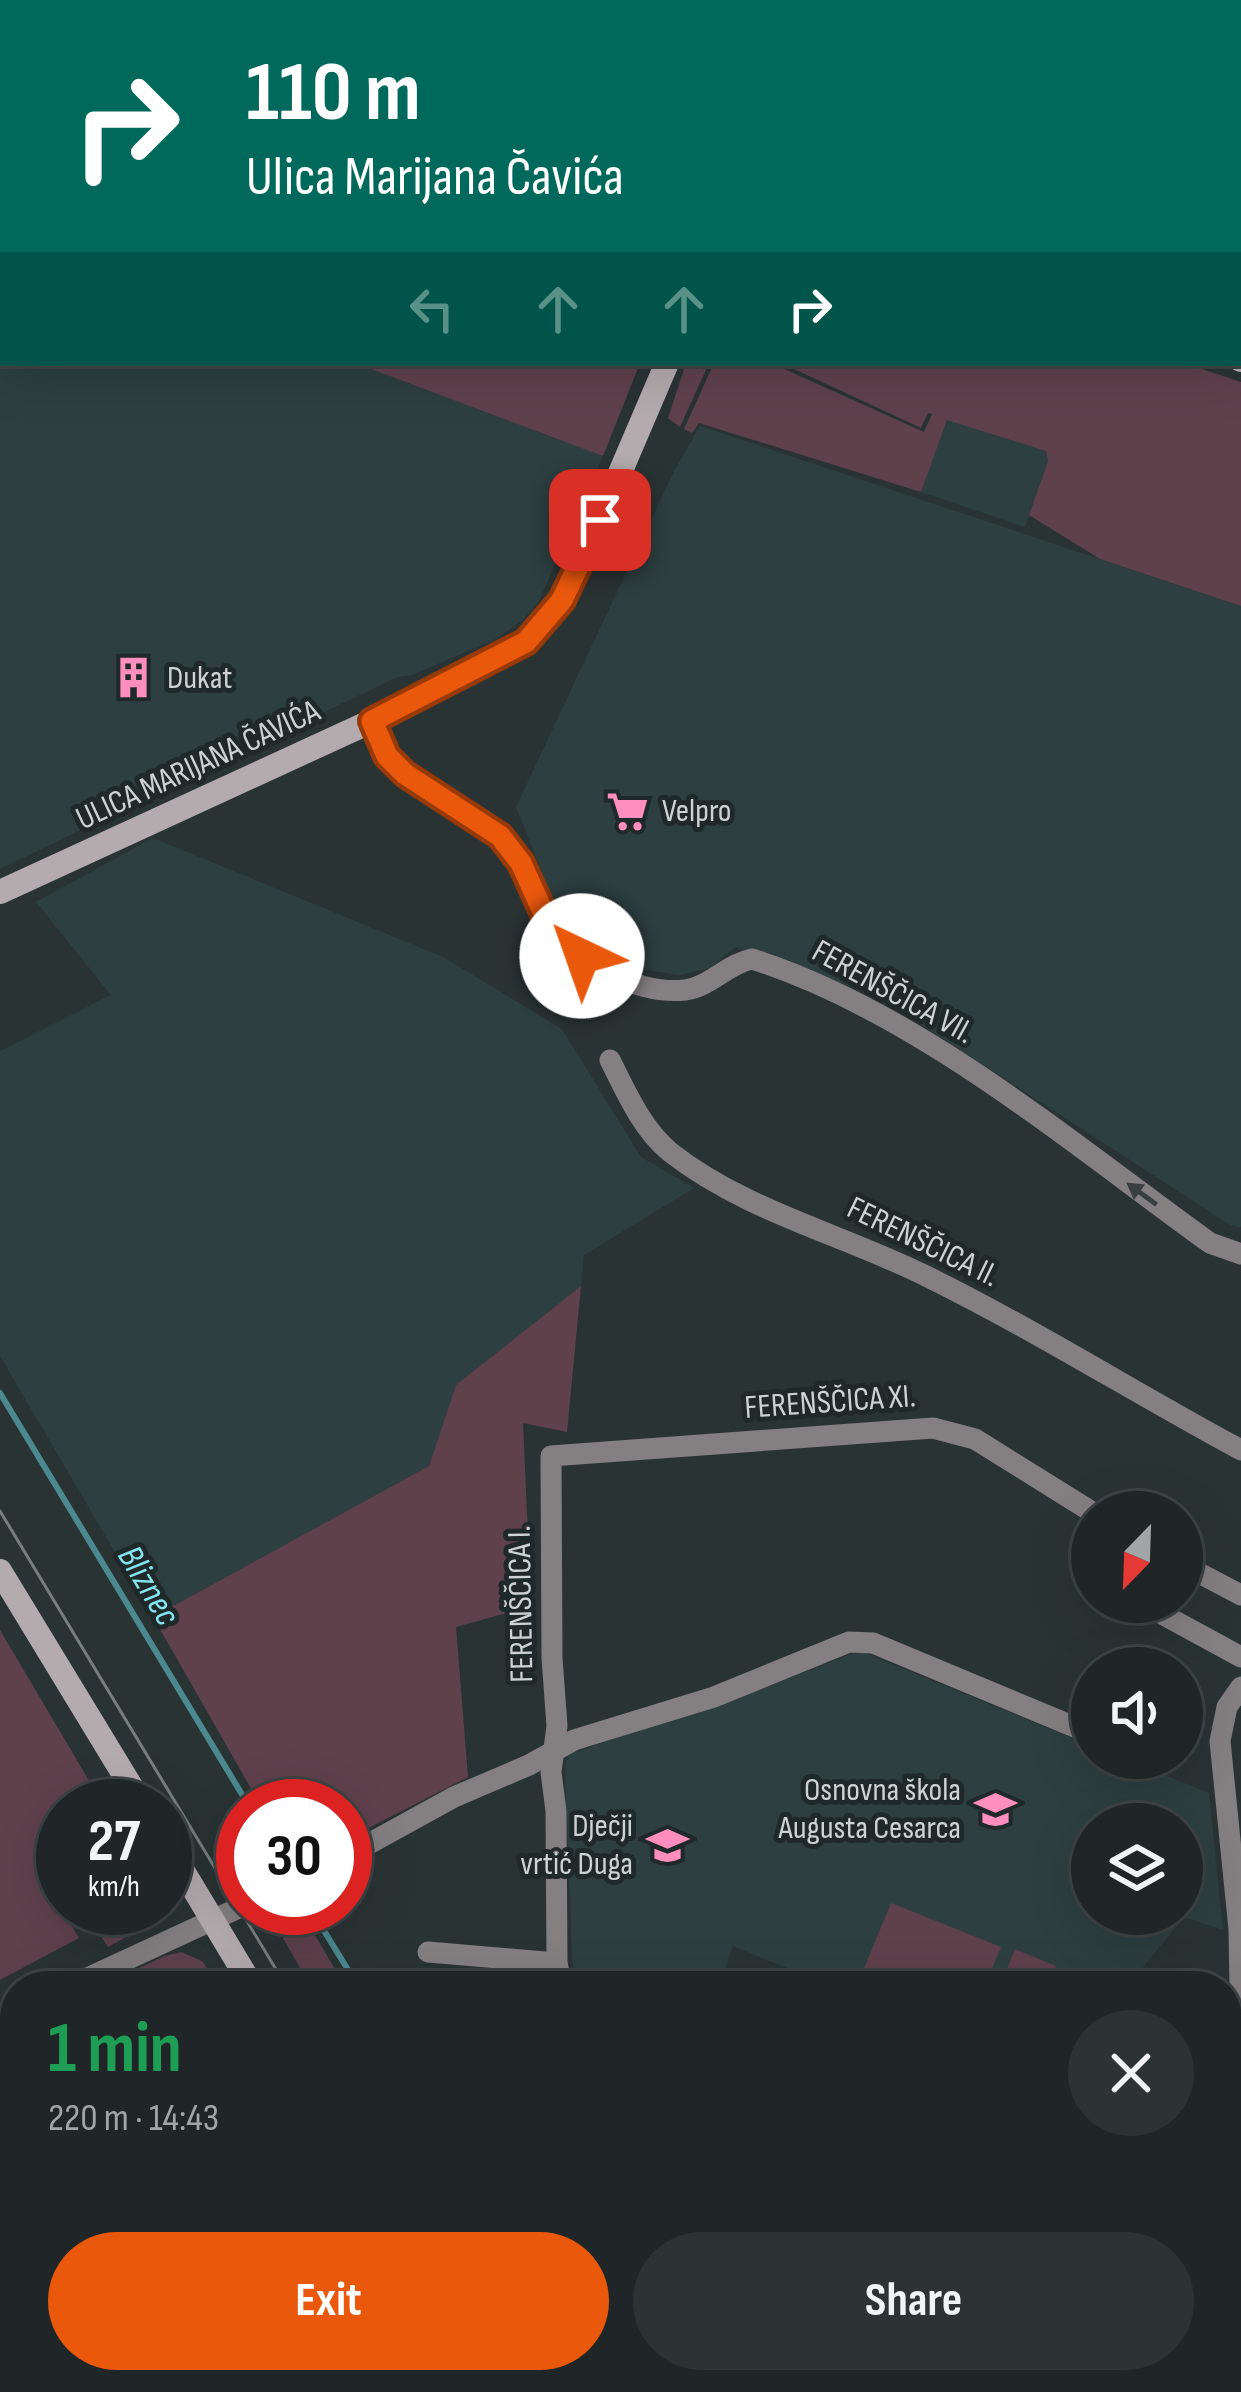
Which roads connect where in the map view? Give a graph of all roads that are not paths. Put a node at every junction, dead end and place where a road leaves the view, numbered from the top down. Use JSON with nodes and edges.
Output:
{"nodes":[{"id":1,"x":666,"y":366,"type":"edge"},
{"id":2,"x":372,"y":721,"type":"junction"},
{"id":3,"x":0,"y":892,"type":"edge"},
{"id":4,"x":610,"y":1060,"type":"dead end"},
{"id":5,"x":1241,"y":1254,"type":"edge"},
{"id":6,"x":1241,"y":1450,"type":"edge"},
{"id":7,"x":551,"y":1456,"type":"joint"},
{"id":8,"x":1071,"y":1499,"type":"edge"},
{"id":9,"x":0,"y":1571,"type":"edge"},
{"id":10,"x":1203,"y":1575,"type":"edge"},
{"id":11,"x":1241,"y":1595,"type":"edge"},
{"id":12,"x":1179,"y":1623,"type":"edge"},
{"id":13,"x":1241,"y":1657,"type":"edge"},
{"id":14,"x":1241,"y":1687,"type":"edge"},
{"id":15,"x":1071,"y":1726,"type":"edge"},
{"id":16,"x":554,"y":1751,"type":"junction"},
{"id":17,"x":127,"y":1779,"type":"edge"},
{"id":18,"x":1233,"y":1784,"type":"edge"},
{"id":19,"x":1237,"y":1839,"type":"edge"},
{"id":20,"x":372,"y":1843,"type":"edge"},
{"id":21,"x":192,"y":1886,"type":"edge"},
{"id":22,"x":216,"y":1917,"type":"edge"},
{"id":23,"x":212,"y":1919,"type":"junction"},
{"id":24,"x":1240,"y":1938,"type":"edge"},
{"id":25,"x":428,"y":1952,"type":"dead end"},
{"id":26,"x":559,"y":1966,"type":"edge"},
{"id":27,"x":102,"y":1971,"type":"edge"},
{"id":28,"x":243,"y":1971,"type":"edge"},
{"id":29,"x":1240,"y":1971,"type":"edge"}],
"edges":[{"from":1,"to":2,"type":"street","name":"ULICA MARIJANA ČAVIĆA"},
{"from":2,"to":3,"type":"street","name":"ULICA MARIJANA ČAVIĆA"},
{"from":5,"to":2,"type":"street","name":"FERENŠČICA VII.","one_way":true},
{"from":4,"to":6,"type":"street","name":"FERENŠČICA II."},
{"from":7,"to":8,"type":"street","name":"FERENŠČICA XI."},
{"from":7,"to":16,"type":"street","name":"FERENŠČICA I."},
{"from":9,"to":17,"type":"street"},
{"from":10,"to":11,"type":"street"},
{"from":12,"to":13,"type":"street"},
{"from":14,"to":18,"type":"street"},
{"from":15,"to":16,"type":"street"},
{"from":16,"to":20,"type":"street"},
{"from":16,"to":26,"type":"street","name":"FERENŠČICA I."},
{"from":18,"to":19,"type":"street"},
{"from":19,"to":24,"type":"street"},
{"from":21,"to":23,"type":"street"},
{"from":22,"to":23,"type":"street"},
{"from":23,"to":27,"type":"street"},
{"from":23,"to":28,"type":"street"},
{"from":24,"to":29,"type":"street"},
{"from":25,"to":26,"type":"street","name":"FERENŠČICA I."}]}
